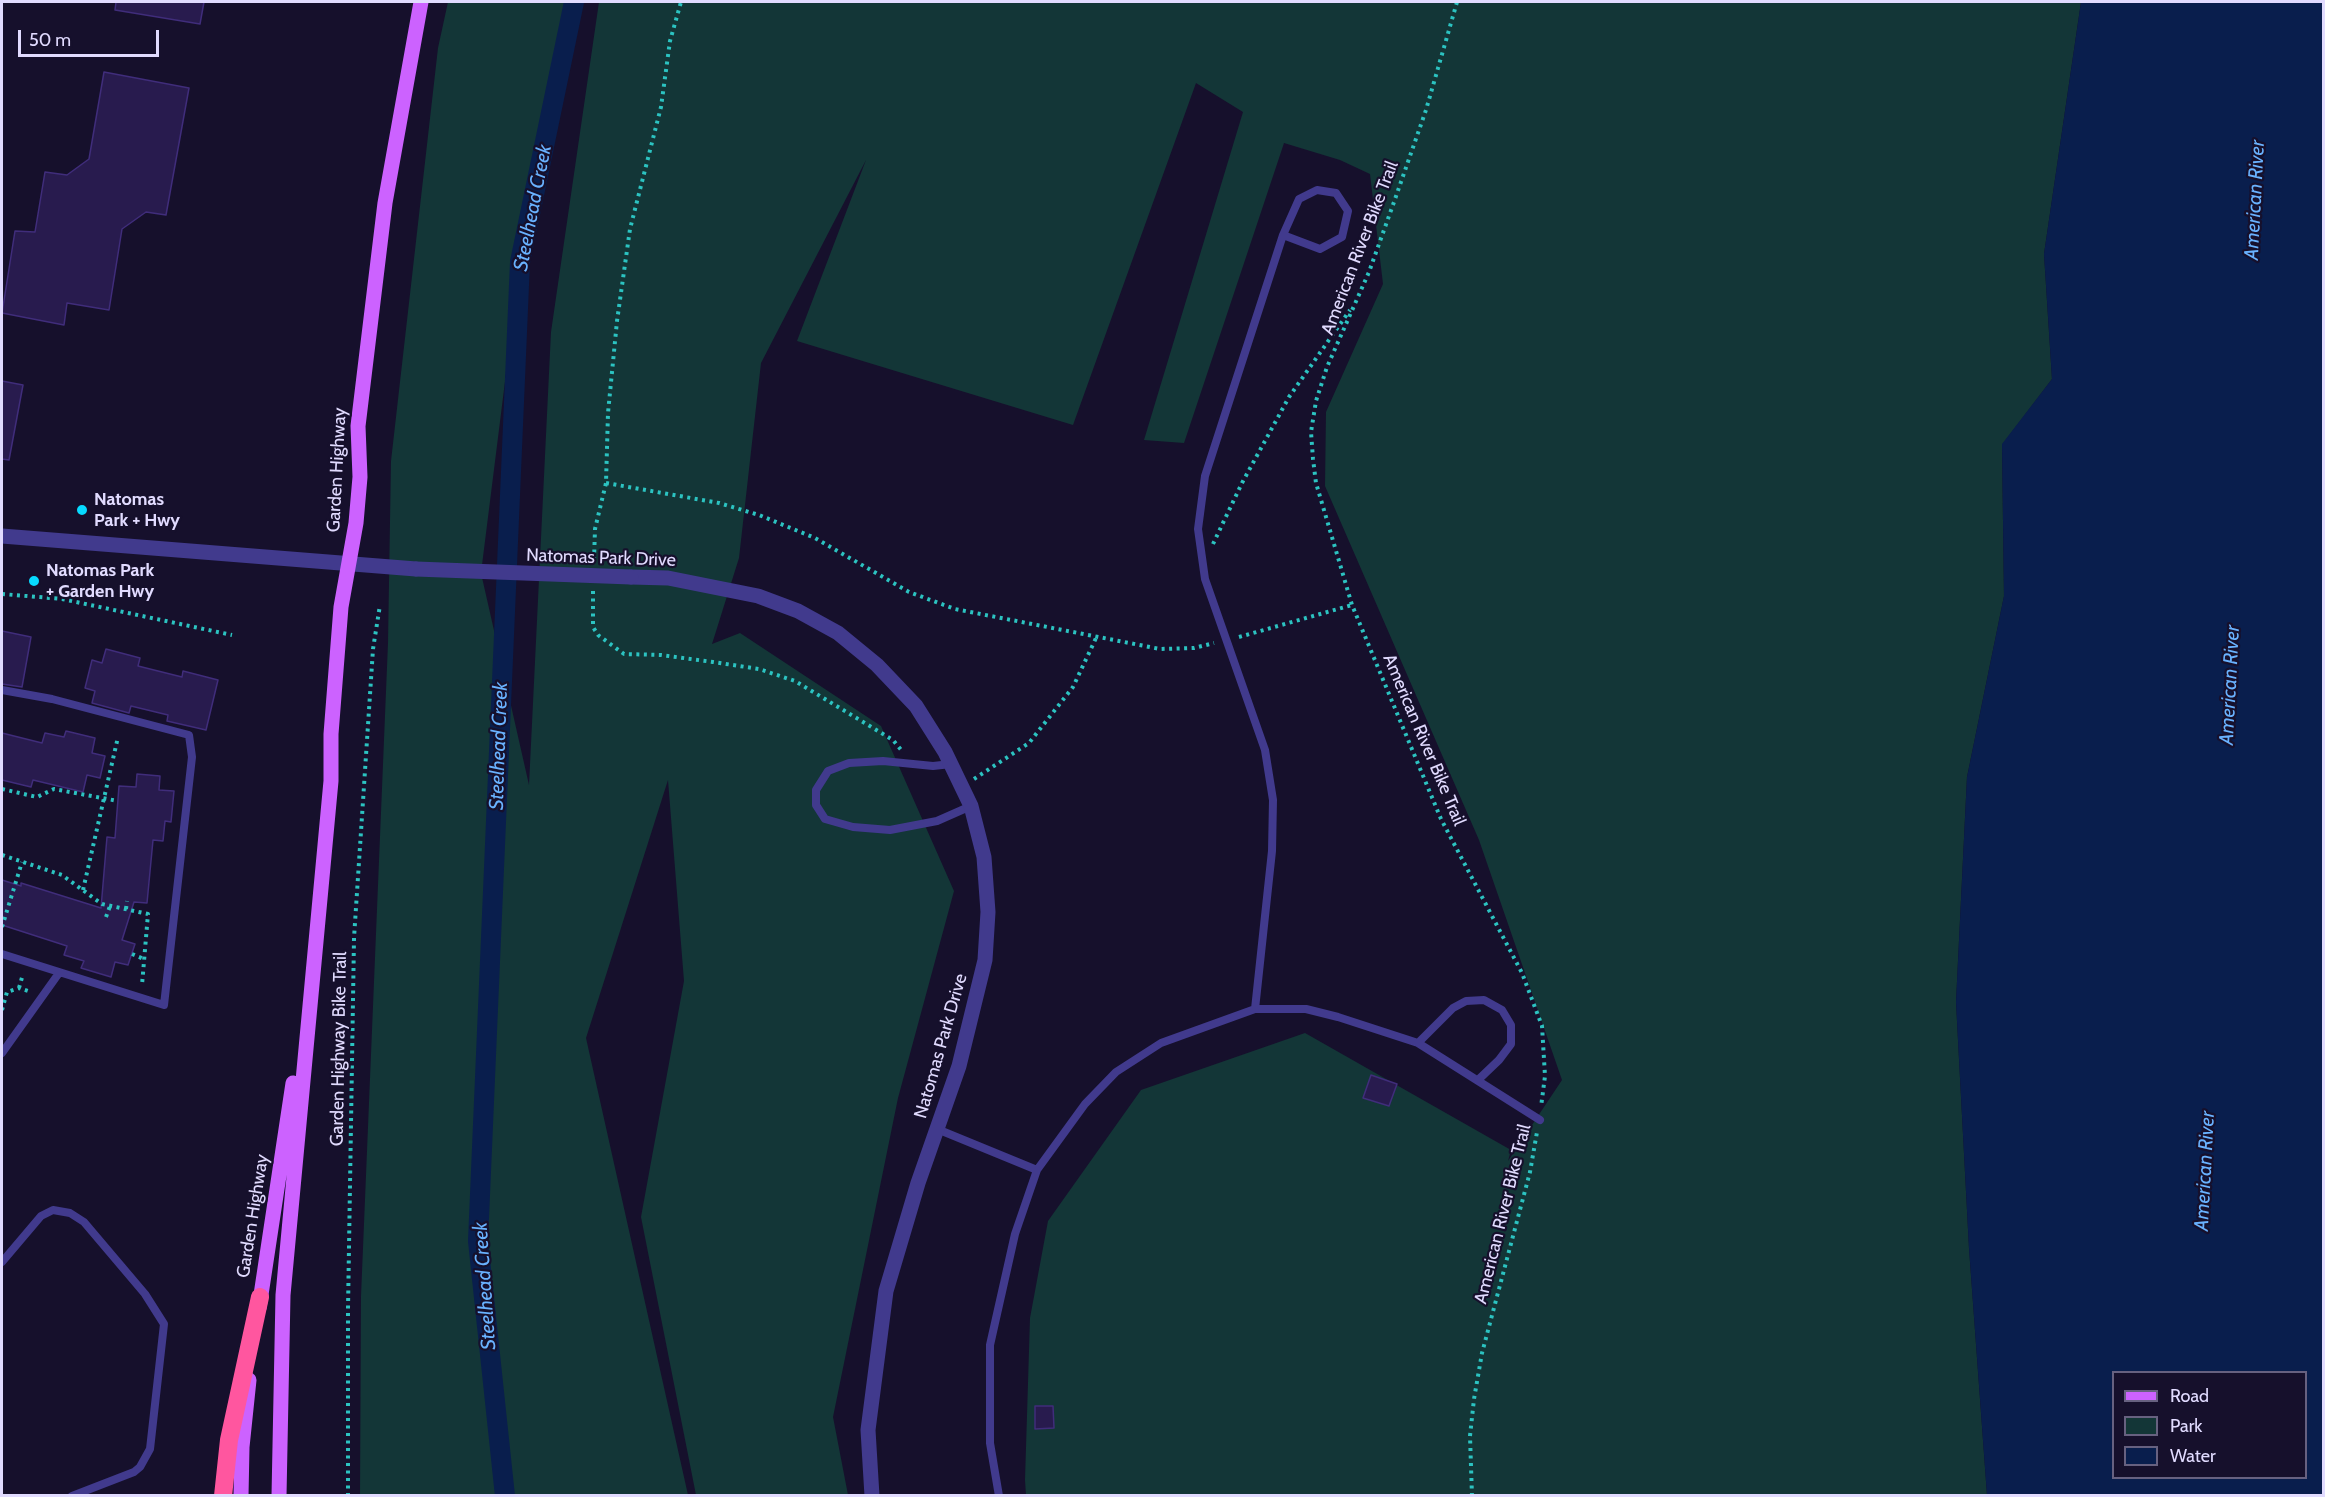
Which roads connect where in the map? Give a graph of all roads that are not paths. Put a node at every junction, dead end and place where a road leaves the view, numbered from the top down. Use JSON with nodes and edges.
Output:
{"nodes":[{"id":1,"x":421,"y":2,"type":"edge"},
{"id":2,"x":1283,"y":235,"type":"junction"},
{"id":3,"x":2,"y":536,"type":"edge"},
{"id":4,"x":349,"y":563,"type":"junction"},
{"id":5,"x":2,"y":690,"type":"edge"},
{"id":6,"x":951,"y":764,"type":"junction"},
{"id":7,"x":971,"y":806,"type":"junction"},
{"id":8,"x":315,"y":944,"type":"junction"},
{"id":9,"x":2,"y":954,"type":"edge"},
{"id":10,"x":59,"y":973,"type":"junction"},
{"id":11,"x":1255,"y":1009,"type":"junction"},
{"id":12,"x":1418,"y":1044,"type":"junction"},
{"id":13,"x":2,"y":1053,"type":"edge"},
{"id":14,"x":1478,"y":1080,"type":"junction"},
{"id":15,"x":1540,"y":1120,"type":"road end"},
{"id":16,"x":937,"y":1129,"type":"junction"},
{"id":17,"x":1037,"y":1170,"type":"junction"},
{"id":18,"x":2,"y":1262,"type":"edge"},
{"id":19,"x":261,"y":1297,"type":"junction"},
{"id":20,"x":72,"y":1496,"type":"edge"},
{"id":21,"x":223,"y":1496,"type":"edge"},
{"id":22,"x":241,"y":1496,"type":"edge"},
{"id":23,"x":279,"y":1496,"type":"edge"},
{"id":24,"x":872,"y":1496,"type":"edge"},
{"id":25,"x":999,"y":1496,"type":"edge"}],
"edges":[{"from":1,"to":4,"type":"main road","name":"Garden Highway"},
{"from":2,"to":2,"type":"lane"},
{"from":2,"to":11,"type":"lane"},
{"from":3,"to":4,"type":"street","name":"Natomas Park Drive"},
{"from":4,"to":6,"type":"street","name":"Natomas Park Drive","bridge":true},
{"from":4,"to":8,"type":"main road","name":"Garden Highway"},
{"from":5,"to":10,"type":"lane"},
{"from":6,"to":7,"type":"street","name":"Natomas Park Drive"},
{"from":6,"to":7,"type":"lane"},
{"from":7,"to":16,"type":"street","name":"Natomas Park Drive"},
{"from":8,"to":19,"type":"main road","name":"Garden Highway"},
{"from":8,"to":23,"type":"main road","name":"Garden Highway"},
{"from":9,"to":10,"type":"lane"},
{"from":10,"to":13,"type":"lane"},
{"from":11,"to":12,"type":"lane"},
{"from":11,"to":17,"type":"lane"},
{"from":12,"to":14,"type":"lane"},
{"from":12,"to":14,"type":"lane"},
{"from":14,"to":15,"type":"lane"},
{"from":16,"to":17,"type":"lane"},
{"from":16,"to":24,"type":"street","name":"Natomas Park Drive"},
{"from":17,"to":25,"type":"lane"},
{"from":18,"to":20,"type":"lane"},
{"from":19,"to":21,"type":"highway"},
{"from":19,"to":22,"type":"main road","name":"Garden Highway"}]}
